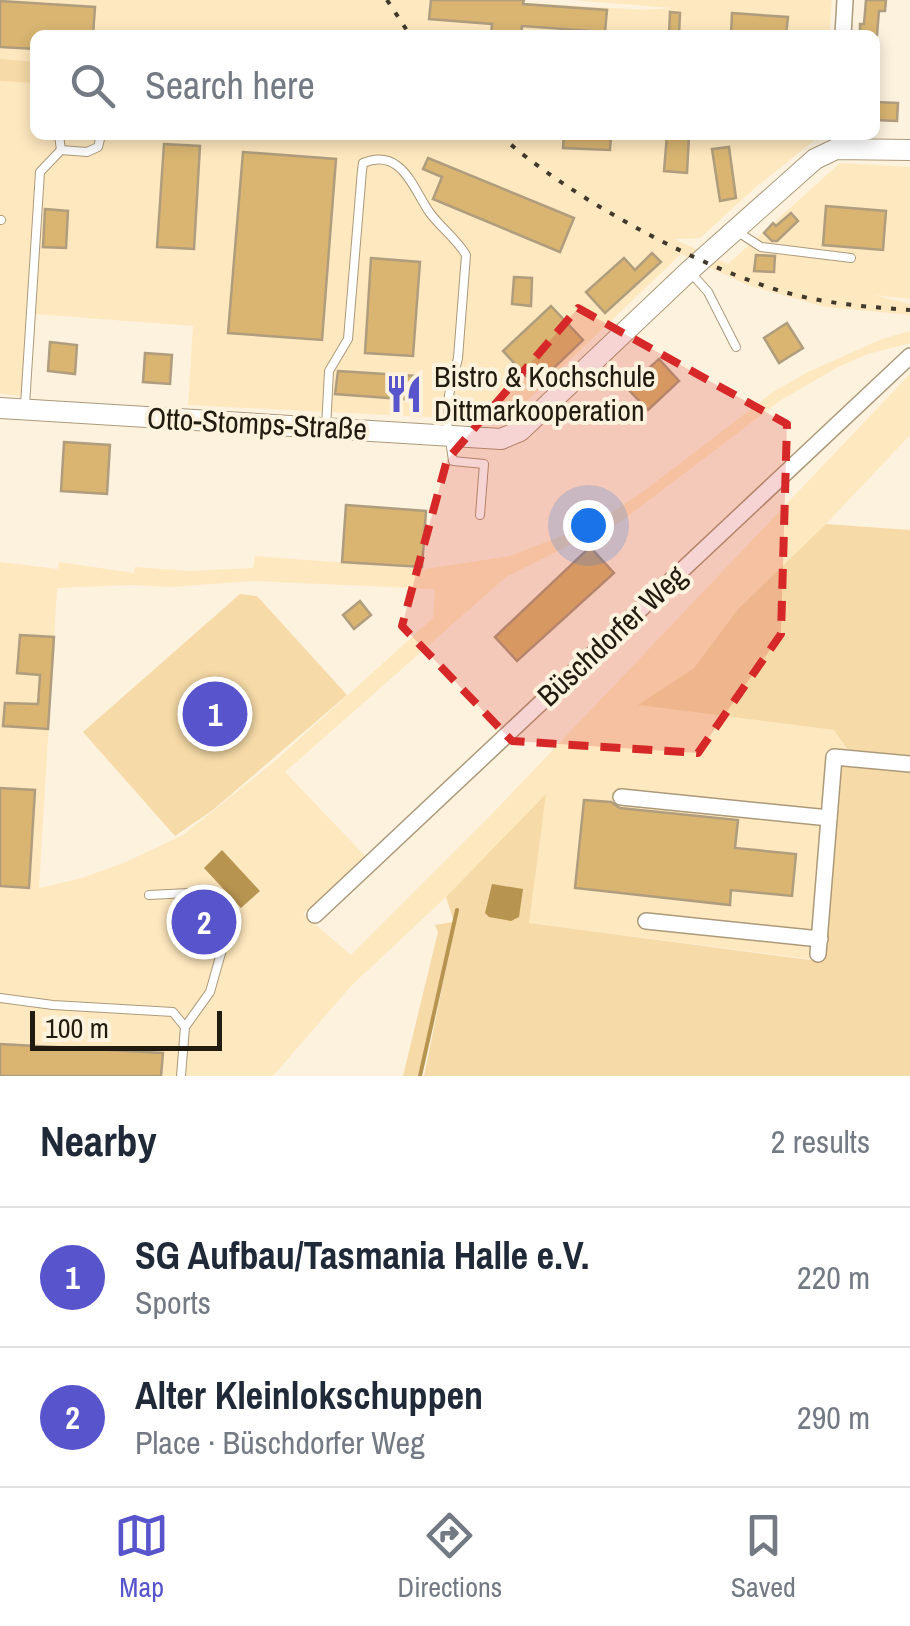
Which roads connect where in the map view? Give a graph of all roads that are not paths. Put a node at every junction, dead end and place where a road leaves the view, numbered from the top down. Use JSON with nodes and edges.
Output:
{"nodes":[{"id":1,"x":845,"y":0,"type":"edge"},
{"id":2,"x":843,"y":30,"type":"edge"},
{"id":3,"x":60,"y":140,"type":"edge"},
{"id":4,"x":100,"y":140,"type":"edge"},
{"id":5,"x":836,"y":142,"type":"edge"},
{"id":6,"x":61,"y":150,"type":"junction"},
{"id":7,"x":910,"y":150,"type":"edge"},
{"id":8,"x":735,"y":230,"type":"junction"},
{"id":9,"x":851,"y":258,"type":"dead end"},
{"id":10,"x":689,"y":272,"type":"junction"},
{"id":11,"x":736,"y":346,"type":"dead end"},
{"id":12,"x":910,"y":356,"type":"edge"},
{"id":13,"x":0,"y":408,"type":"edge"},
{"id":14,"x":25,"y":410,"type":"junction"},
{"id":15,"x":326,"y":428,"type":"junction"},
{"id":16,"x":449,"y":436,"type":"junction"},
{"id":17,"x":480,"y":515,"type":"dead end"},
{"id":18,"x":910,"y":764,"type":"edge"},
{"id":19,"x":621,"y":798,"type":"dead end"},
{"id":20,"x":829,"y":818,"type":"junction"},
{"id":21,"x":148,"y":895,"type":"dead end"},
{"id":22,"x":315,"y":916,"type":"dead end"},
{"id":23,"x":646,"y":920,"type":"dead end"},
{"id":24,"x":0,"y":998,"type":"edge"},
{"id":25,"x":185,"y":1027,"type":"junction"},
{"id":26,"x":181,"y":1076,"type":"edge"}],
"edges":[{"from":1,"to":2,"type":"street"},
{"from":3,"to":6,"type":"lane"},
{"from":4,"to":6,"type":"lane"},
{"from":5,"to":7,"type":"street","name":"Otto-Stomps-Straße"},
{"from":5,"to":8,"type":"street","name":"Otto-Stomps-Straße"},
{"from":6,"to":14,"type":"lane"},
{"from":8,"to":9,"type":"lane"},
{"from":8,"to":10,"type":"street","name":"Otto-Stomps-Straße"},
{"from":10,"to":11,"type":"lane"},
{"from":10,"to":16,"type":"street","name":"Otto-Stomps-Straße"},
{"from":12,"to":22,"type":"street","name":"Büschdorfer Weg"},
{"from":13,"to":14,"type":"street","name":"Otto-Stomps-Straße"},
{"from":14,"to":15,"type":"street","name":"Otto-Stomps-Straße"},
{"from":15,"to":16,"type":"street","name":"Otto-Stomps-Straße"},
{"from":15,"to":16,"type":"lane"},
{"from":16,"to":17,"type":"lane"},
{"from":18,"to":20,"type":"street"},
{"from":19,"to":20,"type":"street"},
{"from":20,"to":23,"type":"street"},
{"from":21,"to":25,"type":"lane"},
{"from":24,"to":25,"type":"lane"},
{"from":25,"to":26,"type":"lane"}]}
